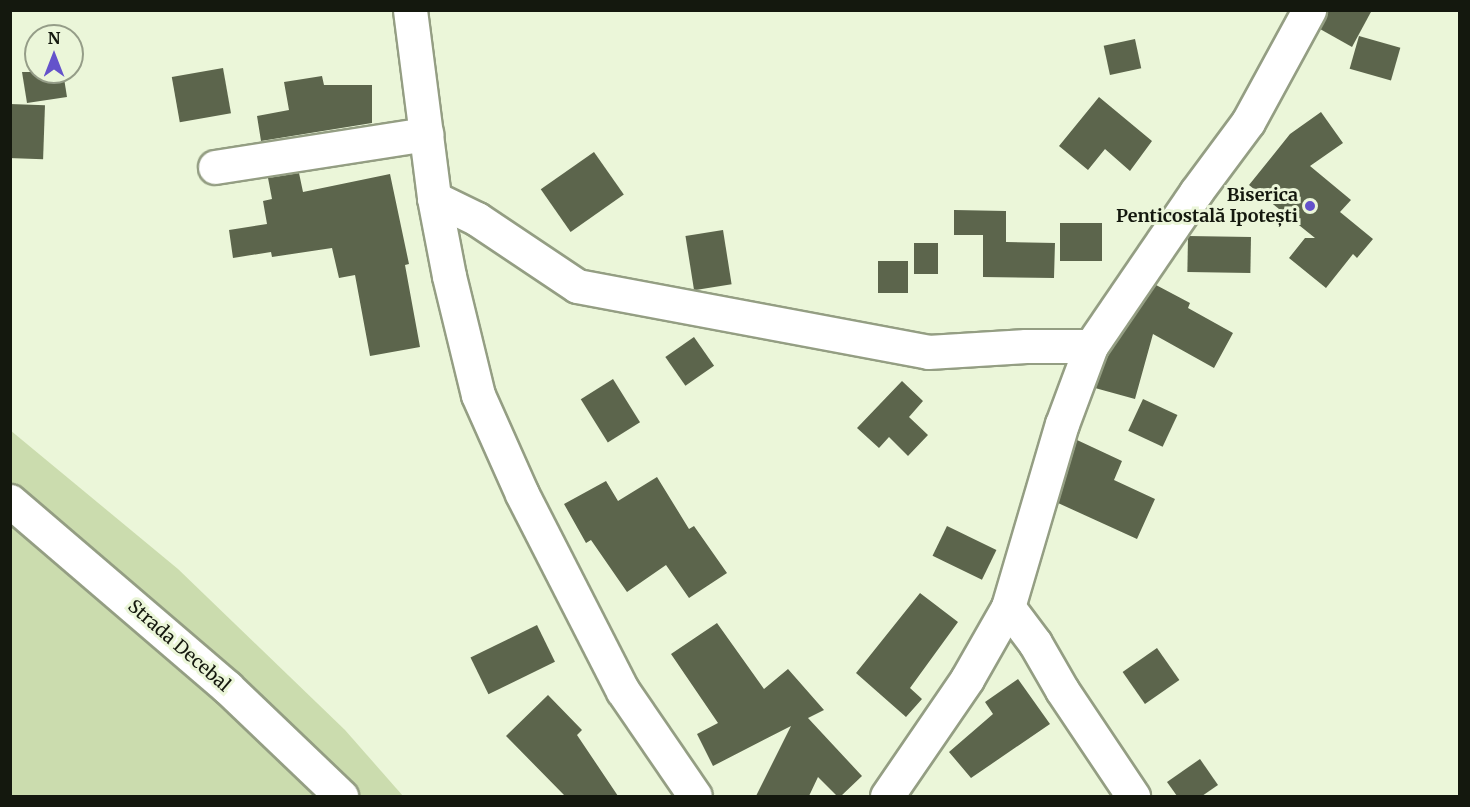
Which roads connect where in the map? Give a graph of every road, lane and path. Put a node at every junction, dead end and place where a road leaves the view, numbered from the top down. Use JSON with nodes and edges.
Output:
{"nodes":[{"id":1,"x":410,"y":10,"type":"edge"},
{"id":2,"x":1309,"y":10,"type":"edge"},
{"id":3,"x":426,"y":134,"type":"junction"},
{"id":4,"x":216,"y":167,"type":"dead end"},
{"id":5,"x":434,"y":198,"type":"junction"},
{"id":6,"x":1091,"y":346,"type":"junction"},
{"id":7,"x":10,"y":501,"type":"edge"},
{"id":8,"x":1008,"y":607,"type":"junction"},
{"id":9,"x":341,"y":796,"type":"edge"},
{"id":10,"x":695,"y":796,"type":"edge"},
{"id":11,"x":887,"y":796,"type":"edge"},
{"id":12,"x":1133,"y":796,"type":"edge"}],
"edges":[{"from":1,"to":3,"type":"street"},
{"from":2,"to":6,"type":"street"},
{"from":3,"to":4,"type":"street"},
{"from":3,"to":5,"type":"street"},
{"from":5,"to":6,"type":"street"},
{"from":5,"to":10,"type":"street"},
{"from":6,"to":8,"type":"street"},
{"from":7,"to":9,"type":"street","name":"Strada Decebal"},
{"from":8,"to":11,"type":"street"},
{"from":8,"to":12,"type":"street"}]}
